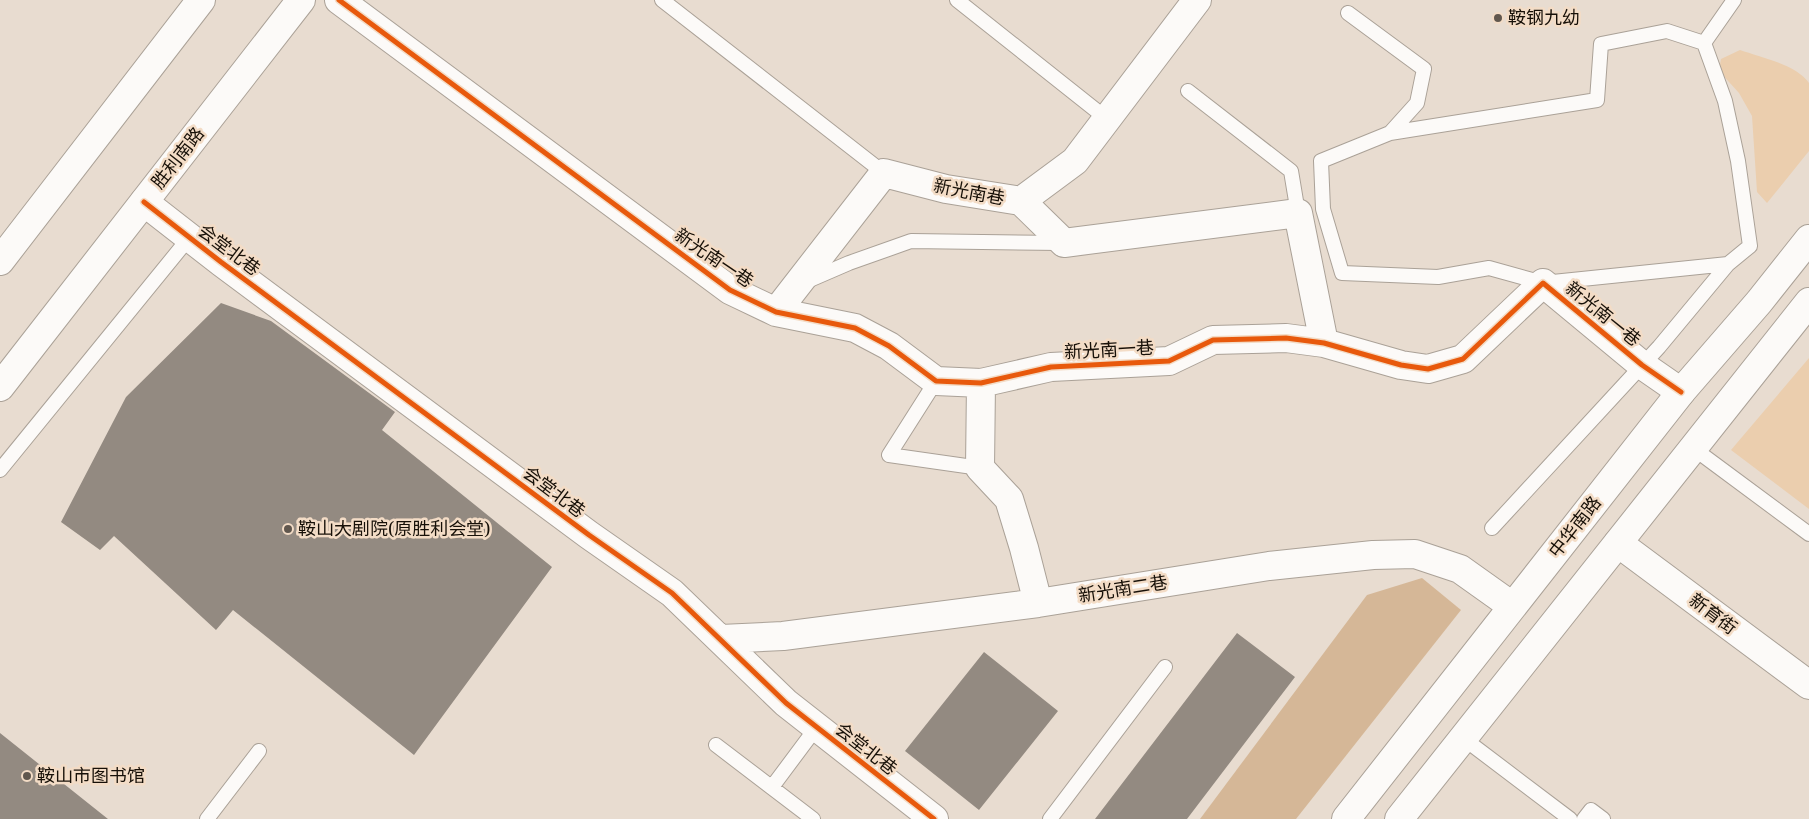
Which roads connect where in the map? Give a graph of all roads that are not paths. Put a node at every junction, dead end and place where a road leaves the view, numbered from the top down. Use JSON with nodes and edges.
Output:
{"nodes":[{"id":1,"x":201,"y":0,"type":"edge"},
{"id":2,"x":301,"y":0,"type":"edge"},
{"id":3,"x":339,"y":0,"type":"edge"},
{"id":4,"x":662,"y":0,"type":"edge"},
{"id":5,"x":957,"y":0,"type":"edge"},
{"id":6,"x":1198,"y":0,"type":"edge"},
{"id":7,"x":1734,"y":0,"type":"edge"},
{"id":8,"x":1348,"y":13,"type":"dead end"},
{"id":9,"x":1704,"y":43,"type":"junction"},
{"id":10,"x":1188,"y":91,"type":"dead end"},
{"id":11,"x":1107,"y":119,"type":"junction"},
{"id":12,"x":1390,"y":133,"type":"junction"},
{"id":13,"x":884,"y":173,"type":"junction"},
{"id":14,"x":1021,"y":201,"type":"junction"},
{"id":15,"x":144,"y":202,"type":"junction"},
{"id":16,"x":1298,"y":213,"type":"junction"},
{"id":17,"x":189,"y":238,"type":"junction"},
{"id":18,"x":1809,"y":239,"type":"edge"},
{"id":19,"x":1064,"y":243,"type":"junction"},
{"id":20,"x":0,"y":261,"type":"edge"},
{"id":21,"x":1728,"y":264,"type":"junction"},
{"id":22,"x":1543,"y":283,"type":"junction"},
{"id":23,"x":794,"y":287,"type":"junction"},
{"id":24,"x":1809,"y":302,"type":"edge"},
{"id":25,"x":776,"y":312,"type":"junction"},
{"id":26,"x":1324,"y":343,"type":"junction"},
{"id":27,"x":1642,"y":365,"type":"junction"},
{"id":28,"x":936,"y":380,"type":"junction"},
{"id":29,"x":981,"y":383,"type":"junction"},
{"id":30,"x":0,"y":387,"type":"edge"},
{"id":31,"x":1682,"y":392,"type":"junction"},
{"id":32,"x":1693,"y":448,"type":"junction"},
{"id":33,"x":980,"y":468,"type":"junction"},
{"id":34,"x":0,"y":470,"type":"edge"},
{"id":35,"x":1492,"y":528,"type":"dead end"},
{"id":36,"x":1809,"y":534,"type":"edge"},
{"id":37,"x":1618,"y":543,"type":"junction"},
{"id":38,"x":1038,"y":603,"type":"junction"},
{"id":39,"x":1512,"y":606,"type":"junction"},
{"id":40,"x":721,"y":639,"type":"junction"},
{"id":41,"x":1165,"y":667,"type":"dead end"},
{"id":42,"x":1809,"y":685,"type":"edge"},
{"id":43,"x":816,"y":728,"type":"junction"},
{"id":44,"x":1463,"y":738,"type":"junction"},
{"id":45,"x":716,"y":745,"type":"dead end"},
{"id":46,"x":259,"y":751,"type":"dead end"},
{"id":47,"x":772,"y":787,"type":"junction"},
{"id":48,"x":207,"y":819,"type":"edge"},
{"id":49,"x":813,"y":819,"type":"edge"},
{"id":50,"x":934,"y":819,"type":"edge"},
{"id":51,"x":1050,"y":819,"type":"edge"},
{"id":52,"x":1346,"y":819,"type":"edge"},
{"id":53,"x":1399,"y":819,"type":"edge"},
{"id":54,"x":1570,"y":819,"type":"edge"},
{"id":55,"x":1584,"y":819,"type":"edge"},
{"id":56,"x":1603,"y":819,"type":"edge"}],
"edges":[{"from":1,"to":20,"type":"street"},
{"from":2,"to":15,"type":"street","name":"胜利南路"},
{"from":3,"to":25,"type":"street","name":"新光南一巷"},
{"from":4,"to":13,"type":"lane"},
{"from":5,"to":11,"type":"lane"},
{"from":6,"to":11,"type":"street","name":"新光南巷"},
{"from":7,"to":9,"type":"lane"},
{"from":8,"to":12,"type":"lane"},
{"from":9,"to":12,"type":"lane"},
{"from":9,"to":21,"type":"lane"},
{"from":10,"to":16,"type":"lane"},
{"from":11,"to":14,"type":"street","name":"新光南巷"},
{"from":12,"to":22,"type":"lane"},
{"from":13,"to":14,"type":"street","name":"新光南巷"},
{"from":13,"to":23,"type":"street"},
{"from":14,"to":19,"type":"street"},
{"from":15,"to":17,"type":"street","name":"会堂北巷"},
{"from":15,"to":30,"type":"street","name":"胜利南路"},
{"from":16,"to":19,"type":"street"},
{"from":16,"to":26,"type":"street"},
{"from":17,"to":34,"type":"lane"},
{"from":17,"to":40,"type":"street","name":"会堂北巷"},
{"from":18,"to":31,"type":"street","name":"中华南路"},
{"from":19,"to":23,"type":"lane"},
{"from":21,"to":22,"type":"lane"},
{"from":21,"to":27,"type":"lane"},
{"from":22,"to":26,"type":"street","name":"新光南一巷"},
{"from":22,"to":27,"type":"street","name":"新光南一巷"},
{"from":23,"to":25,"type":"street"},
{"from":24,"to":32,"type":"street"},
{"from":25,"to":28,"type":"street","name":"新光南一巷"},
{"from":26,"to":29,"type":"street","name":"新光南一巷"},
{"from":27,"to":31,"type":"street","name":"新光南一巷"},
{"from":27,"to":35,"type":"lane"},
{"from":28,"to":29,"type":"street","name":"新光南一巷"},
{"from":28,"to":33,"type":"lane"},
{"from":29,"to":33,"type":"street"},
{"from":31,"to":39,"type":"street","name":"中华南路"},
{"from":32,"to":36,"type":"lane"},
{"from":32,"to":37,"type":"street"},
{"from":33,"to":38,"type":"street"},
{"from":37,"to":42,"type":"street","name":"新育街"},
{"from":37,"to":44,"type":"street"},
{"from":38,"to":39,"type":"street","name":"新光南二巷"},
{"from":38,"to":40,"type":"street","name":"新光南二巷"},
{"from":39,"to":52,"type":"street","name":"中华南路"},
{"from":40,"to":43,"type":"street","name":"会堂北巷"},
{"from":41,"to":51,"type":"lane"},
{"from":43,"to":47,"type":"lane"},
{"from":43,"to":50,"type":"street","name":"会堂北巷"},
{"from":44,"to":53,"type":"street"},
{"from":44,"to":54,"type":"lane"},
{"from":45,"to":47,"type":"lane"},
{"from":46,"to":48,"type":"lane"},
{"from":47,"to":49,"type":"lane"},
{"from":55,"to":56,"type":"lane"}]}
